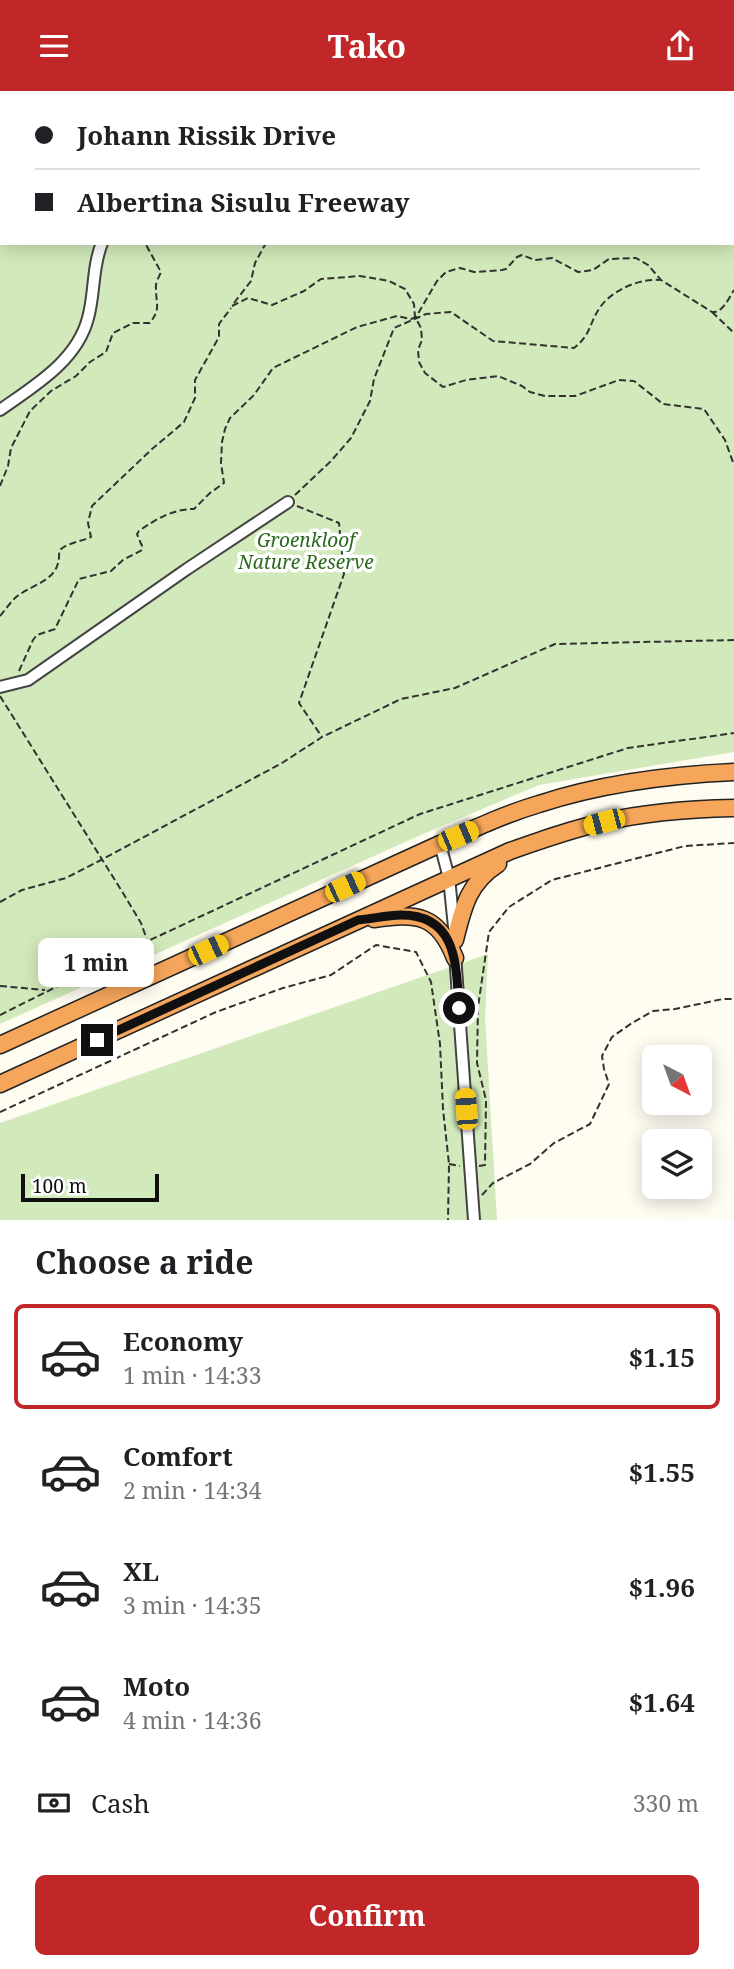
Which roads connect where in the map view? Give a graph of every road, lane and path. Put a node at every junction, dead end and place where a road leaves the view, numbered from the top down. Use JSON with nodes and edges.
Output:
{"nodes":[{"id":1,"x":101,"y":245,"type":"edge"},
{"id":2,"x":146,"y":245,"type":"edge"},
{"id":3,"x":265,"y":245,"type":"edge"},
{"id":4,"x":661,"y":280,"type":"junction"},
{"id":5,"x":734,"y":291,"type":"edge"},
{"id":6,"x":232,"y":306,"type":"junction"},
{"id":7,"x":712,"y":312,"type":"junction"},
{"id":8,"x":415,"y":318,"type":"junction"},
{"id":9,"x":734,"y":333,"type":"edge"},
{"id":10,"x":0,"y":410,"type":"edge"},
{"id":11,"x":734,"y":465,"type":"edge"},
{"id":12,"x":0,"y":486,"type":"edge"},
{"id":13,"x":288,"y":502,"type":"junction"},
{"id":14,"x":0,"y":615,"type":"edge"},
{"id":15,"x":734,"y":640,"type":"edge"},
{"id":16,"x":13,"y":685,"type":"junction"},
{"id":17,"x":0,"y":687,"type":"edge"},
{"id":18,"x":0,"y":695,"type":"edge"},
{"id":19,"x":734,"y":733,"type":"edge"},
{"id":20,"x":322,"y":737,"type":"junction"},
{"id":21,"x":734,"y":772,"type":"edge"},
{"id":22,"x":734,"y":808,"type":"edge"},
{"id":23,"x":556,"y":835,"type":"junction"},
{"id":24,"x":734,"y":843,"type":"edge"},
{"id":25,"x":440,"y":844,"type":"junction"},
{"id":26,"x":101,"y":860,"type":"junction"},
{"id":27,"x":449,"y":878,"type":"junction"},
{"id":28,"x":0,"y":902,"type":"edge"},
{"id":29,"x":358,"y":920,"type":"junction"},
{"id":30,"x":455,"y":940,"type":"junction"},
{"id":31,"x":148,"y":941,"type":"junction"},
{"id":32,"x":455,"y":958,"type":"junction"},
{"id":33,"x":0,"y":986,"type":"edge"},
{"id":34,"x":46,"y":991,"type":"junction"},
{"id":35,"x":734,"y":999,"type":"edge"},
{"id":36,"x":0,"y":1015,"type":"edge"},
{"id":37,"x":0,"y":1045,"type":"edge"},
{"id":38,"x":0,"y":1084,"type":"edge"},
{"id":39,"x":0,"y":1112,"type":"edge"},
{"id":40,"x":449,"y":1164,"type":"junction"},
{"id":41,"x":470,"y":1168,"type":"junction"},
{"id":42,"x":472,"y":1207,"type":"junction"},
{"id":43,"x":448,"y":1220,"type":"edge"},
{"id":44,"x":474,"y":1220,"type":"edge"}],
"edges":[{"from":1,"to":10,"type":"street"},
{"from":2,"to":12,"type":"path"},
{"from":3,"to":6,"type":"path"},
{"from":4,"to":7,"type":"path"},
{"from":4,"to":8,"type":"path"},
{"from":4,"to":8,"type":"path"},
{"from":5,"to":7,"type":"path"},
{"from":6,"to":8,"type":"path"},
{"from":6,"to":14,"type":"path"},
{"from":7,"to":9,"type":"path"},
{"from":8,"to":11,"type":"path"},
{"from":8,"to":13,"type":"path"},
{"from":8,"to":16,"type":"path"},
{"from":13,"to":16,"type":"street"},
{"from":13,"to":20,"type":"path"},
{"from":15,"to":20,"type":"path"},
{"from":16,"to":17,"type":"street"},
{"from":18,"to":26,"type":"path"},
{"from":19,"to":31,"type":"path"},
{"from":20,"to":26,"type":"path"},
{"from":21,"to":25,"type":"highway"},
{"from":22,"to":23,"type":"highway"},
{"from":23,"to":27,"type":"highway"},
{"from":23,"to":30,"type":"highway"},
{"from":24,"to":41,"type":"path"},
{"from":25,"to":27,"type":"street"},
{"from":25,"to":37,"type":"highway"},
{"from":26,"to":28,"type":"path"},
{"from":26,"to":31,"type":"path"},
{"from":27,"to":29,"type":"highway"},
{"from":27,"to":30,"type":"street"},
{"from":29,"to":32,"type":"highway"},
{"from":29,"to":38,"type":"highway"},
{"from":30,"to":32,"type":"street"},
{"from":31,"to":34,"type":"path"},
{"from":32,"to":41,"type":"street"},
{"from":33,"to":34,"type":"path"},
{"from":34,"to":36,"type":"path"},
{"from":35,"to":42,"type":"path"},
{"from":39,"to":40,"type":"path"},
{"from":40,"to":41,"type":"path"},
{"from":40,"to":43,"type":"path"},
{"from":41,"to":42,"type":"street"},
{"from":42,"to":44,"type":"street"}]}
